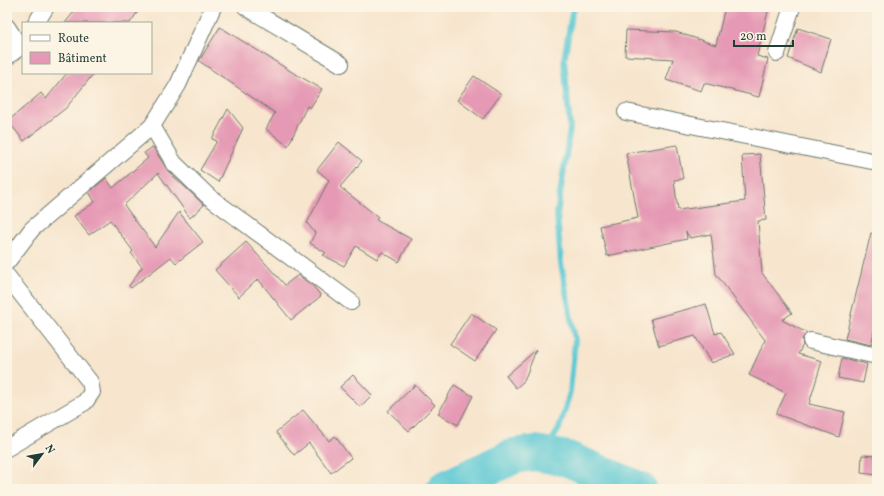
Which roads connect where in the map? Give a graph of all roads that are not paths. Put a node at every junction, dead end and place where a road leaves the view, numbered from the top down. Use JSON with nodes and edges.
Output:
{"nodes":[{"id":1,"x":46,"y":7,"type":"edge"},
{"id":2,"x":213,"y":7,"type":"edge"},
{"id":3,"x":246,"y":7,"type":"edge"},
{"id":4,"x":792,"y":7,"type":"edge"},
{"id":5,"x":37,"y":22,"type":"edge"},
{"id":6,"x":7,"y":27,"type":"edge"},
{"id":7,"x":21,"y":44,"type":"edge"},
{"id":8,"x":777,"y":52,"type":"dead end"},
{"id":9,"x":7,"y":57,"type":"edge"},
{"id":10,"x":341,"y":64,"type":"dead end"},
{"id":11,"x":626,"y":112,"type":"dead end"},
{"id":12,"x":152,"y":126,"type":"junction"},
{"id":13,"x":877,"y":162,"type":"edge"},
{"id":14,"x":7,"y":262,"type":"edge"},
{"id":15,"x":7,"y":276,"type":"edge"},
{"id":16,"x":351,"y":302,"type":"dead end"},
{"id":17,"x":811,"y":341,"type":"dead end"},
{"id":18,"x":877,"y":356,"type":"edge"},
{"id":19,"x":7,"y":448,"type":"edge"}],
"edges":[{"from":1,"to":5,"type":"street"},
{"from":2,"to":12,"type":"street"},
{"from":3,"to":10,"type":"street"},
{"from":4,"to":8,"type":"street"},
{"from":6,"to":7,"type":"street"},
{"from":7,"to":9,"type":"street"},
{"from":11,"to":13,"type":"street"},
{"from":12,"to":14,"type":"street"},
{"from":12,"to":16,"type":"street"},
{"from":15,"to":19,"type":"street"},
{"from":17,"to":18,"type":"street"}]}
